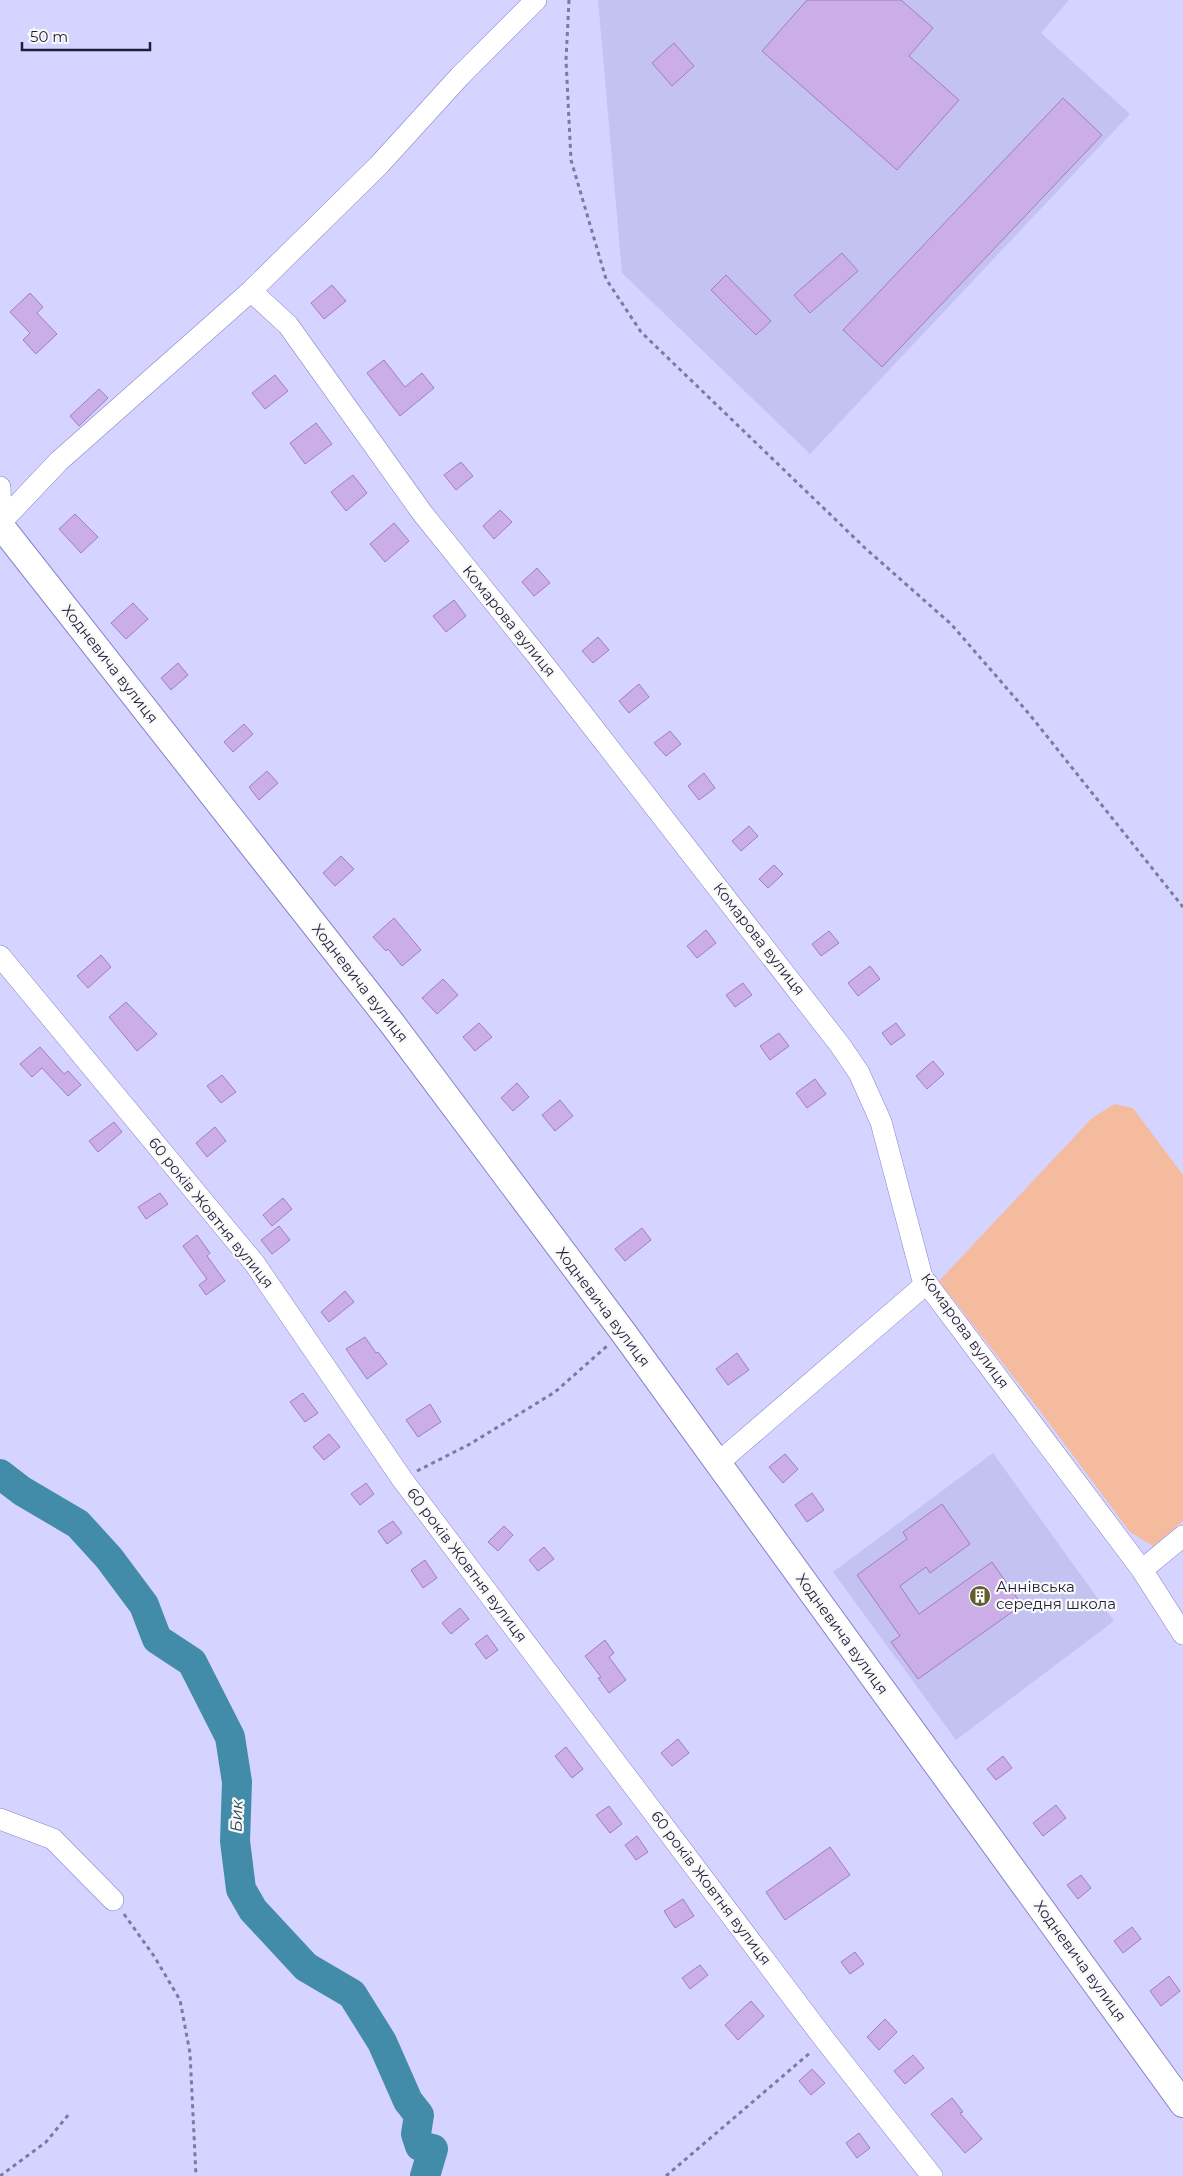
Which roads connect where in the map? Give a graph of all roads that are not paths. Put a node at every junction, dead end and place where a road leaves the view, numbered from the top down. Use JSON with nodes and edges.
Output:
{"nodes":[{"id":1,"x":536,"y":0,"type":"edge"},
{"id":2,"x":251,"y":291,"type":"junction"},
{"id":3,"x":0,"y":487,"type":"edge"},
{"id":4,"x":1,"y":525,"type":"edge"},
{"id":5,"x":0,"y":956,"type":"edge"},
{"id":6,"x":927,"y":1283,"type":"junction"},
{"id":7,"x":718,"y":1463,"type":"junction"},
{"id":8,"x":1183,"y":1536,"type":"edge"},
{"id":9,"x":1142,"y":1570,"type":"junction"},
{"id":10,"x":1183,"y":1634,"type":"edge"},
{"id":11,"x":0,"y":1818,"type":"edge"},
{"id":12,"x":113,"y":1900,"type":"road end"},
{"id":13,"x":1183,"y":2104,"type":"edge"},
{"id":14,"x":932,"y":2176,"type":"edge"}],
"edges":[{"from":1,"to":2,"type":"street"},
{"from":2,"to":4,"type":"street"},
{"from":2,"to":6,"type":"street","name":"Комарова вулиця"},
{"from":3,"to":4,"type":"street"},
{"from":4,"to":7,"type":"main road","name":"Ходневича вулиця"},
{"from":5,"to":14,"type":"street","name":"60 років Жовтня вулиця"},
{"from":6,"to":7,"type":"street"},
{"from":6,"to":9,"type":"street","name":"Комарова вулиця"},
{"from":7,"to":13,"type":"main road","name":"Ходневича вулиця"},
{"from":8,"to":9,"type":"street"},
{"from":9,"to":10,"type":"street","name":"Комарова вулиця"},
{"from":11,"to":12,"type":"street"}]}
